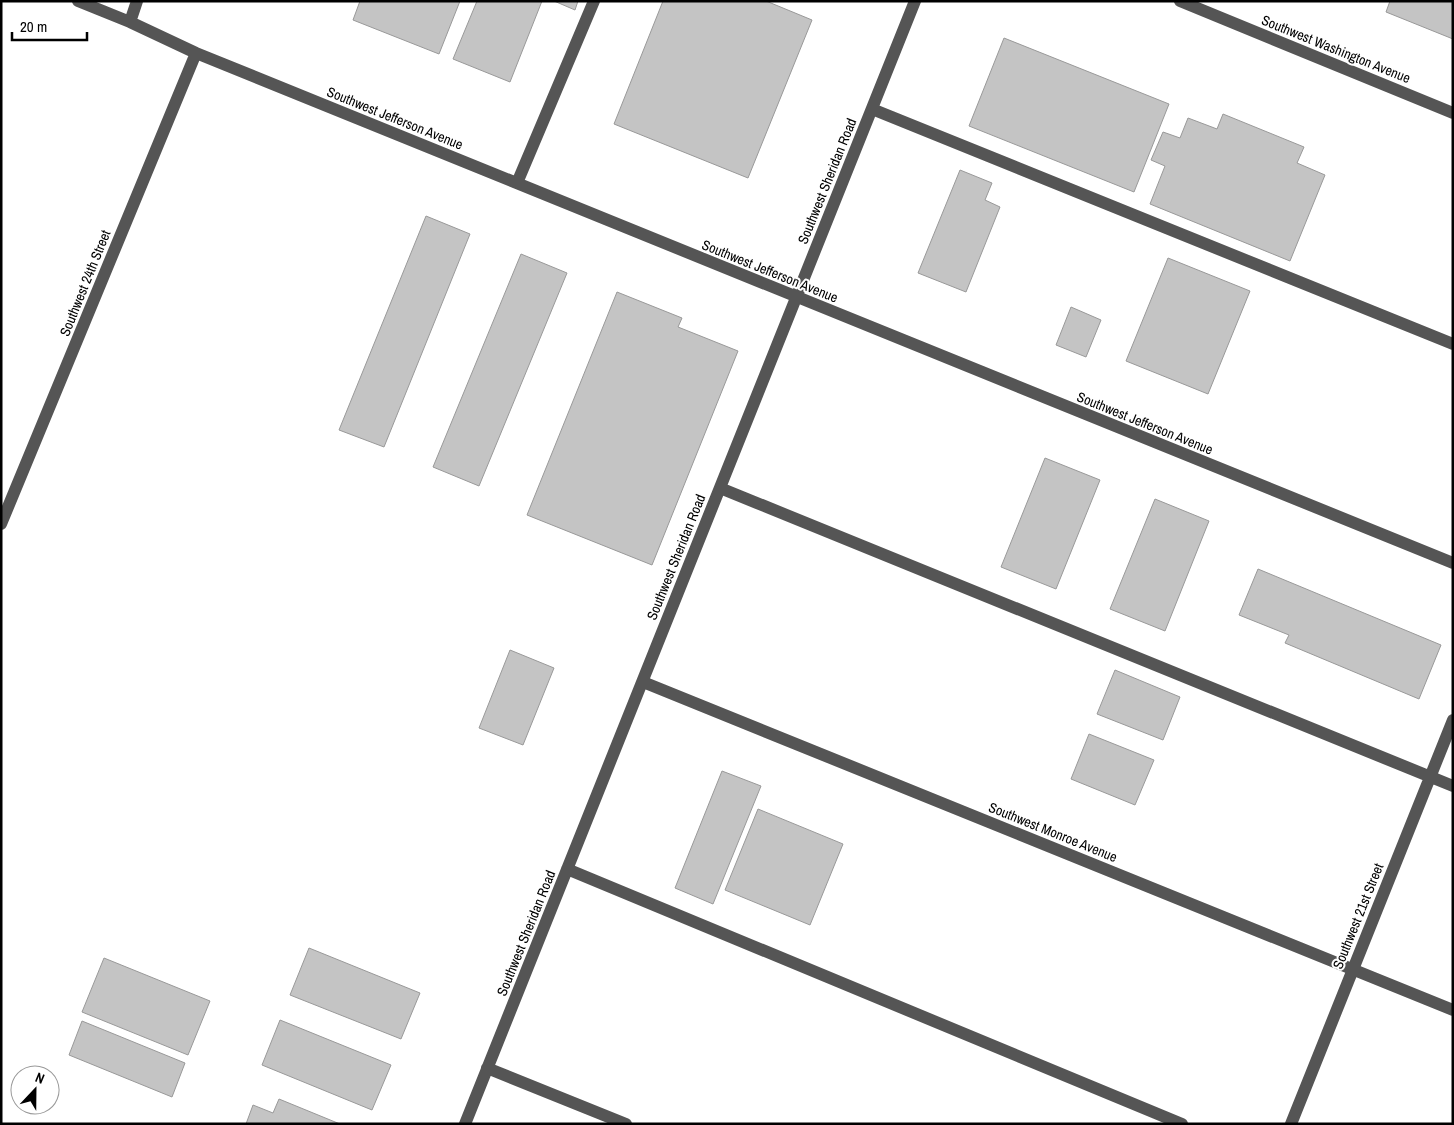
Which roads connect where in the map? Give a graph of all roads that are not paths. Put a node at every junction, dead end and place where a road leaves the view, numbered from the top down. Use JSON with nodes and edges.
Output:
{"nodes":[{"id":1,"x":78,"y":1,"type":"edge"},
{"id":2,"x":137,"y":1,"type":"edge"},
{"id":3,"x":594,"y":1,"type":"edge"},
{"id":4,"x":915,"y":1,"type":"edge"},
{"id":5,"x":1180,"y":1,"type":"edge"},
{"id":6,"x":130,"y":22,"type":"junction"},
{"id":7,"x":196,"y":52,"type":"junction"},
{"id":8,"x":872,"y":109,"type":"junction"},
{"id":9,"x":1453,"y":113,"type":"edge"},
{"id":10,"x":517,"y":183,"type":"junction"},
{"id":11,"x":796,"y":298,"type":"junction"},
{"id":12,"x":1453,"y":344,"type":"edge"},
{"id":13,"x":720,"y":488,"type":"junction"},
{"id":14,"x":1,"y":524,"type":"edge"},
{"id":15,"x":1453,"y":563,"type":"edge"},
{"id":16,"x":642,"y":682,"type":"junction"},
{"id":17,"x":1453,"y":720,"type":"edge"},
{"id":18,"x":1430,"y":777,"type":"junction"},
{"id":19,"x":1453,"y":786,"type":"edge"},
{"id":20,"x":567,"y":869,"type":"junction"},
{"id":21,"x":1353,"y":970,"type":"junction"},
{"id":22,"x":1453,"y":1010,"type":"edge"},
{"id":23,"x":488,"y":1068,"type":"junction"},
{"id":24,"x":465,"y":1124,"type":"edge"},
{"id":25,"x":626,"y":1124,"type":"edge"},
{"id":26,"x":1182,"y":1124,"type":"edge"},
{"id":27,"x":1291,"y":1124,"type":"edge"}],
"edges":[{"from":1,"to":6,"type":"street","name":"Southwest Jefferson Avenue"},
{"from":2,"to":6,"type":"street"},
{"from":3,"to":10,"type":"street"},
{"from":4,"to":8,"type":"street","name":"Southwest Sheridan Road"},
{"from":5,"to":9,"type":"street","name":"Southwest Washington Avenue"},
{"from":6,"to":7,"type":"street","name":"Southwest Jefferson Avenue"},
{"from":7,"to":10,"type":"street","name":"Southwest Jefferson Avenue"},
{"from":7,"to":14,"type":"street","name":"Southwest 24th Street"},
{"from":8,"to":11,"type":"street","name":"Southwest Sheridan Road"},
{"from":8,"to":12,"type":"street"},
{"from":10,"to":11,"type":"street","name":"Southwest Jefferson Avenue"},
{"from":11,"to":13,"type":"street","name":"Southwest Sheridan Road"},
{"from":11,"to":15,"type":"street","name":"Southwest Jefferson Avenue"},
{"from":13,"to":16,"type":"street","name":"Southwest Sheridan Road"},
{"from":13,"to":18,"type":"street"},
{"from":16,"to":20,"type":"street","name":"Southwest Sheridan Road"},
{"from":16,"to":21,"type":"street","name":"Southwest Monroe Avenue"},
{"from":17,"to":18,"type":"street","name":"Southwest 21st Street"},
{"from":18,"to":19,"type":"street"},
{"from":18,"to":21,"type":"street","name":"Southwest 21st Street"},
{"from":20,"to":23,"type":"street","name":"Southwest Sheridan Road"},
{"from":20,"to":26,"type":"street"},
{"from":21,"to":22,"type":"street","name":"Southwest Monroe Avenue"},
{"from":21,"to":27,"type":"street","name":"Southwest 21st Street"},
{"from":23,"to":24,"type":"street","name":"Southwest Sheridan Road"},
{"from":23,"to":25,"type":"street"}]}
